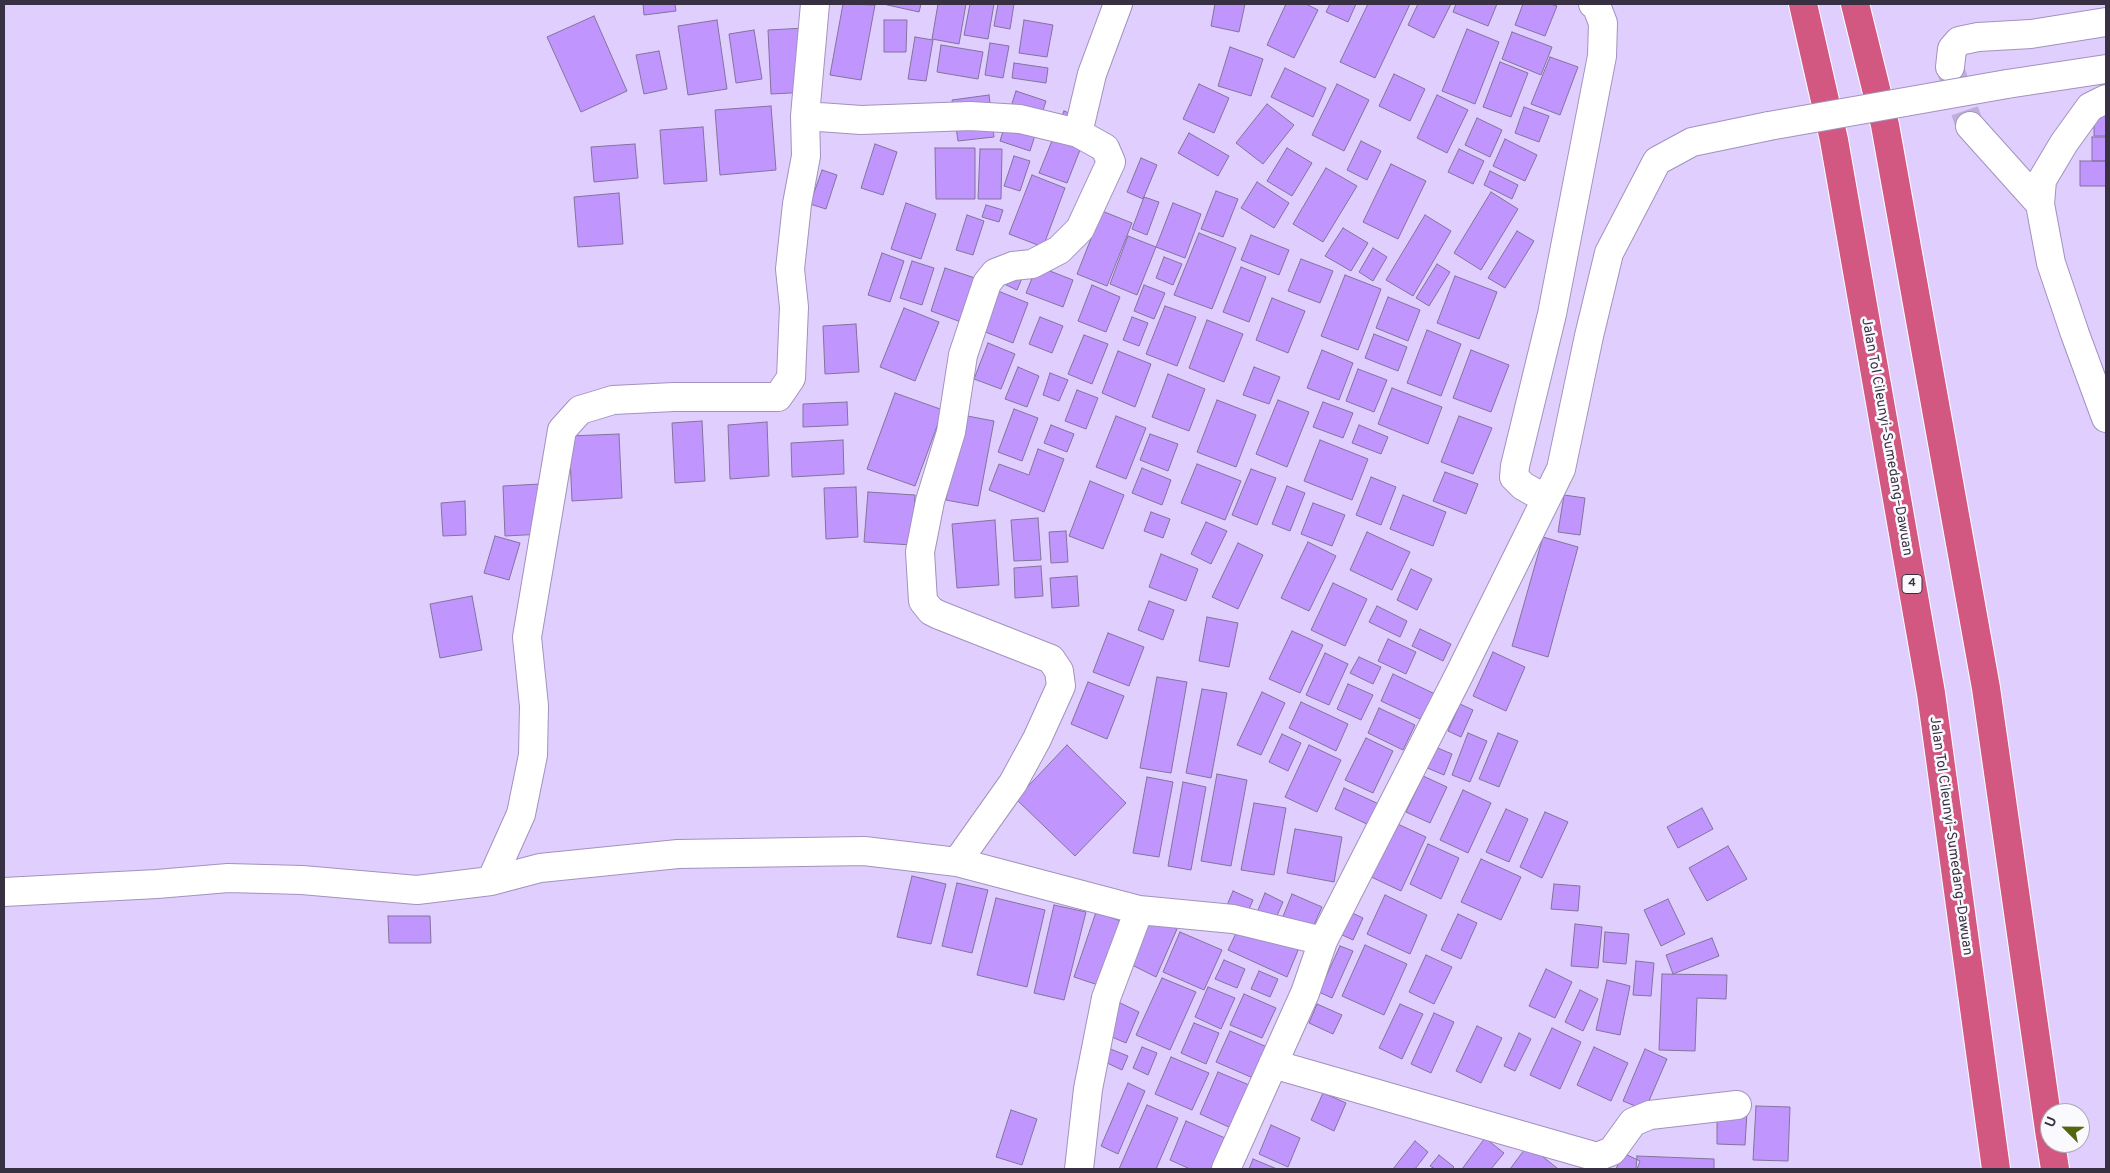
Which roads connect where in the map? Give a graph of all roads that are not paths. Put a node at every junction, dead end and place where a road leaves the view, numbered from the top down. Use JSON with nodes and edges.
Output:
{"nodes":[{"id":1,"x":815,"y":4,"type":"edge"},
{"id":2,"x":1118,"y":4,"type":"edge"},
{"id":3,"x":1593,"y":4,"type":"edge"},
{"id":4,"x":1803,"y":4,"type":"edge"},
{"id":5,"x":1855,"y":4,"type":"edge"},
{"id":6,"x":2106,"y":22,"type":"edge"},
{"id":7,"x":1950,"y":67,"type":"tunnel mouth"},
{"id":8,"x":2106,"y":68,"type":"edge"},
{"id":9,"x":2106,"y":99,"type":"edge"},
{"id":10,"x":805,"y":116,"type":"junction"},
{"id":11,"x":1970,"y":126,"type":"tunnel mouth"},
{"id":12,"x":1078,"y":132,"type":"junction"},
{"id":13,"x":2040,"y":204,"type":"junction"},
{"id":14,"x":1552,"y":314,"type":"junction"},
{"id":15,"x":1592,"y":321,"type":"junction"},
{"id":16,"x":2106,"y":418,"type":"edge"},
{"id":17,"x":1546,"y":498,"type":"junction"},
{"id":18,"x":956,"y":862,"type":"junction"},
{"id":19,"x":491,"y":880,"type":"junction"},
{"id":20,"x":4,"y":892,"type":"edge"},
{"id":21,"x":1139,"y":910,"type":"junction"},
{"id":22,"x":1322,"y":941,"type":"junction"},
{"id":23,"x":1273,"y":1064,"type":"junction"},
{"id":24,"x":2045,"y":1103,"type":"edge"},
{"id":25,"x":1736,"y":1105,"type":"dead end"},
{"id":26,"x":2052,"y":1153,"type":"edge"},
{"id":27,"x":1079,"y":1169,"type":"edge"},
{"id":28,"x":1226,"y":1169,"type":"edge"},
{"id":29,"x":1996,"y":1169,"type":"edge"},
{"id":30,"x":2054,"y":1169,"type":"edge"}],
"edges":[{"from":1,"to":10,"type":"street"},
{"from":2,"to":12,"type":"street"},
{"from":3,"to":14,"type":"street"},
{"from":4,"to":29,"type":"highway","name":"Jalan Tol Cileunyi–Sumedang–Dawuan","number":"4"},
{"from":5,"to":24,"type":"highway"},
{"from":6,"to":7,"type":"street"},
{"from":8,"to":15,"type":"street","bridge":true},
{"from":9,"to":13,"type":"street"},
{"from":10,"to":12,"type":"street"},
{"from":10,"to":19,"type":"street"},
{"from":11,"to":13,"type":"street"},
{"from":12,"to":18,"type":"street"},
{"from":13,"to":16,"type":"street"},
{"from":14,"to":15,"type":"street"},
{"from":14,"to":17,"type":"street"},
{"from":15,"to":17,"type":"street"},
{"from":17,"to":22,"type":"street"},
{"from":18,"to":19,"type":"street"},
{"from":18,"to":21,"type":"street"},
{"from":19,"to":20,"type":"street"},
{"from":21,"to":22,"type":"street"},
{"from":21,"to":27,"type":"street"},
{"from":22,"to":23,"type":"street"},
{"from":23,"to":25,"type":"street"},
{"from":23,"to":28,"type":"street"},
{"from":26,"to":30,"type":"highway"}]}
